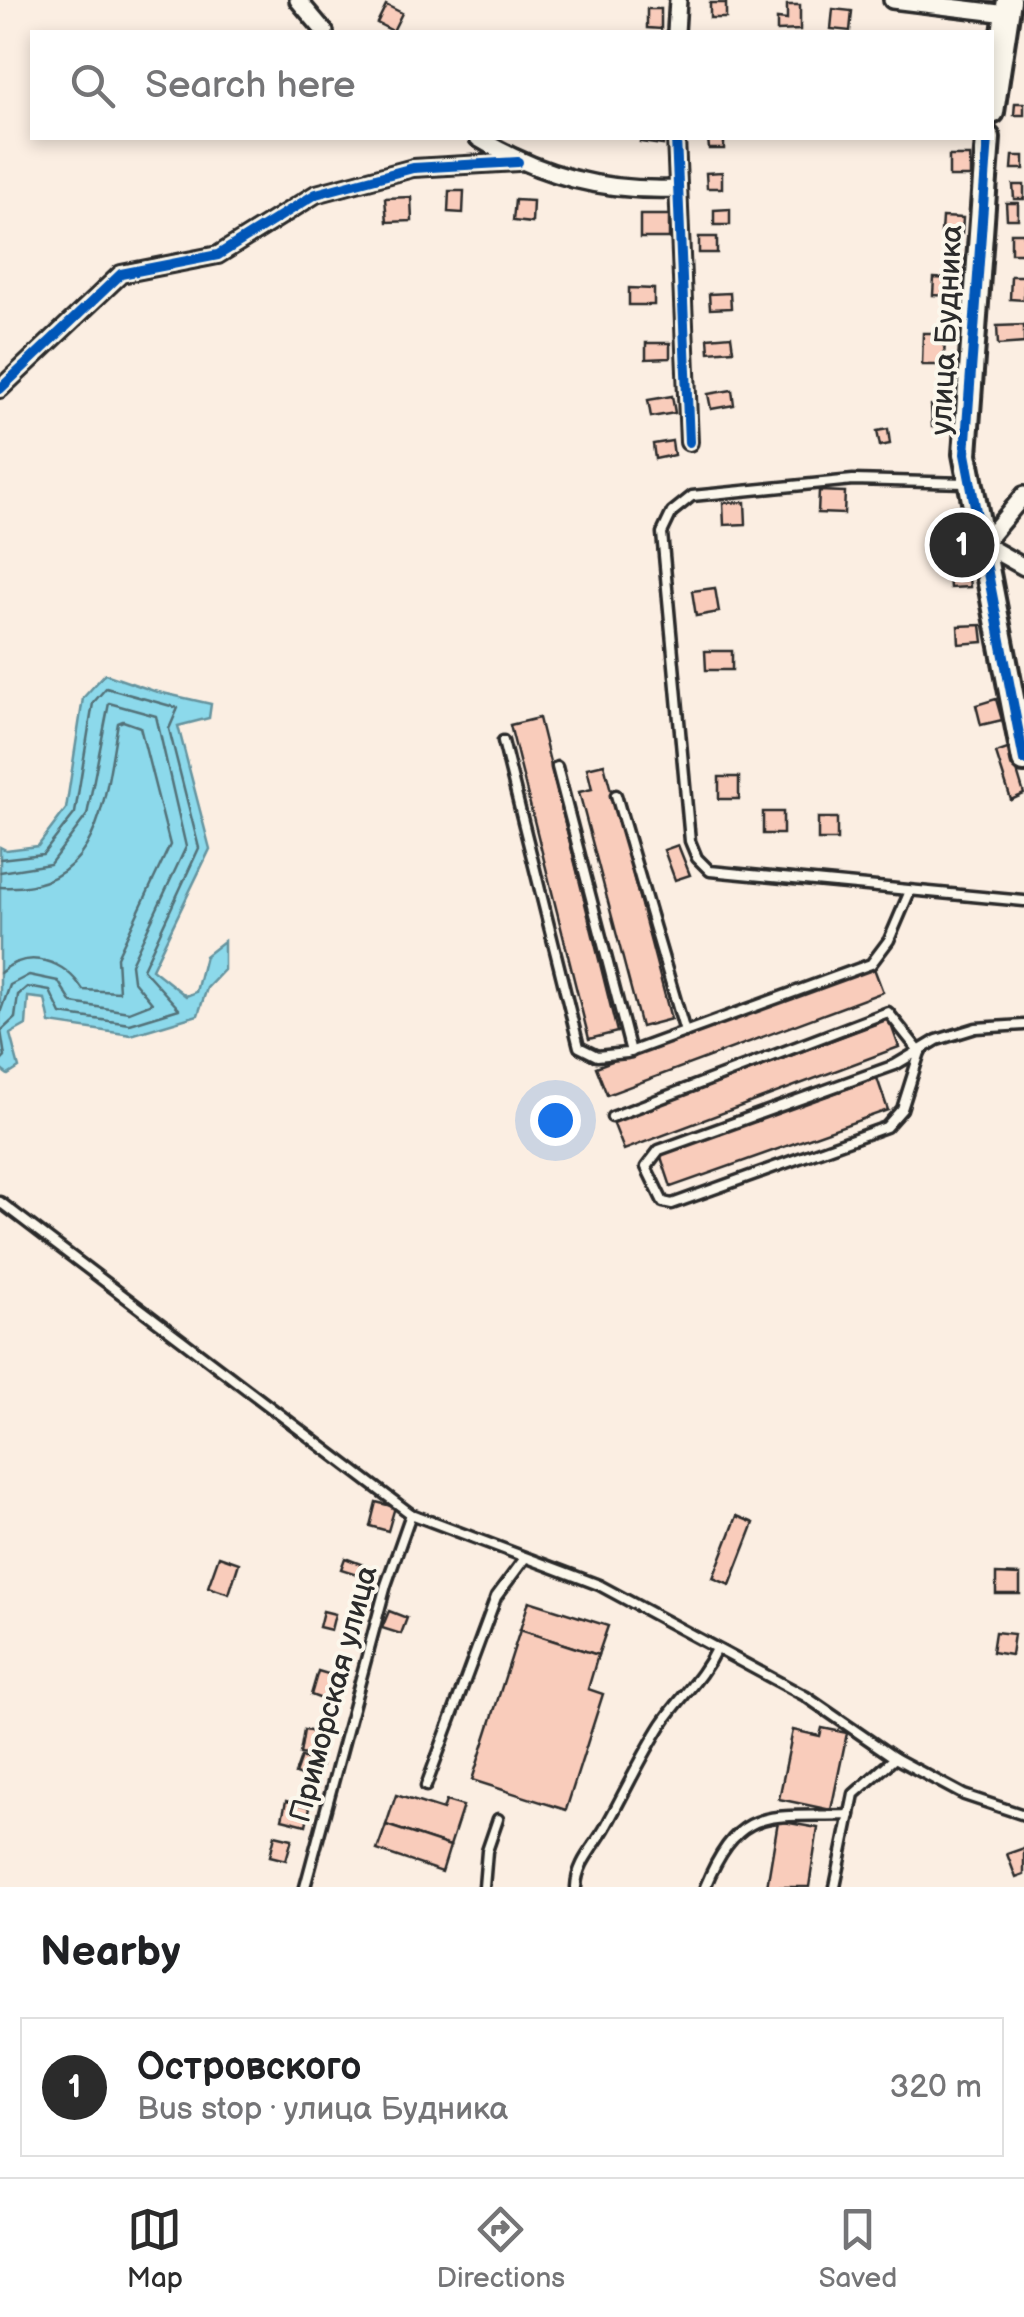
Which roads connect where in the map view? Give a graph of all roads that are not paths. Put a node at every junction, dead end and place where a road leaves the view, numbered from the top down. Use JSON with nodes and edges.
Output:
{"nodes":[{"id":1,"x":298,"y":0,"type":"edge"},
{"id":2,"x":678,"y":0,"type":"edge"},
{"id":3,"x":892,"y":0,"type":"edge"},
{"id":4,"x":1008,"y":7,"type":"edge"},
{"id":5,"x":323,"y":30,"type":"edge"},
{"id":6,"x":676,"y":30,"type":"edge"},
{"id":7,"x":994,"y":99,"type":"edge"},
{"id":8,"x":481,"y":140,"type":"edge"},
{"id":9,"x":676,"y":140,"type":"edge"},
{"id":10,"x":988,"y":140,"type":"edge"},
{"id":11,"x":518,"y":162,"type":"junction"},
{"id":12,"x":677,"y":189,"type":"junction"},
{"id":13,"x":0,"y":389,"type":"edge"},
{"id":14,"x":689,"y":442,"type":"dead end"},
{"id":15,"x":968,"y":483,"type":"junction"},
{"id":16,"x":1024,"y":495,"type":"edge"},
{"id":17,"x":983,"y":544,"type":"junction"},
{"id":18,"x":1024,"y":567,"type":"edge"},
{"id":19,"x":503,"y":741,"type":"dead end"},
{"id":20,"x":1024,"y":760,"type":"edge"},
{"id":21,"x":557,"y":766,"type":"dead end"},
{"id":22,"x":616,"y":795,"type":"dead end"},
{"id":23,"x":910,"y":891,"type":"junction"},
{"id":24,"x":1024,"y":902,"type":"edge"},
{"id":25,"x":1024,"y":1025,"type":"edge"},
{"id":26,"x":685,"y":1032,"type":"junction"},
{"id":27,"x":631,"y":1052,"type":"junction"},
{"id":28,"x":920,"y":1052,"type":"junction"},
{"id":29,"x":612,"y":1116,"type":"dead end"},
{"id":30,"x":0,"y":1202,"type":"edge"},
{"id":31,"x":411,"y":1514,"type":"junction"},
{"id":32,"x":525,"y":1558,"type":"junction"},
{"id":33,"x":716,"y":1649,"type":"junction"},
{"id":34,"x":894,"y":1758,"type":"junction"},
{"id":35,"x":426,"y":1786,"type":"dead end"},
{"id":36,"x":1024,"y":1815,"type":"edge"},
{"id":37,"x":850,"y":1816,"type":"junction"},
{"id":38,"x":498,"y":1819,"type":"dead end"},
{"id":39,"x":305,"y":1887,"type":"edge"},
{"id":40,"x":484,"y":1887,"type":"edge"},
{"id":41,"x":576,"y":1887,"type":"edge"},
{"id":42,"x":706,"y":1887,"type":"edge"},
{"id":43,"x":835,"y":1887,"type":"edge"}],
"edges":[{"from":1,"to":5,"type":"street"},
{"from":2,"to":6,"type":"street"},
{"from":3,"to":4,"type":"street"},
{"from":4,"to":7,"type":"street"},
{"from":8,"to":11,"type":"street"},
{"from":9,"to":12,"type":"street"},
{"from":10,"to":15,"type":"street","name":"улица Будника"},
{"from":11,"to":12,"type":"street"},
{"from":11,"to":13,"type":"street"},
{"from":12,"to":14,"type":"street"},
{"from":15,"to":17,"type":"street","name":"улица Будника"},
{"from":15,"to":23,"type":"lane"},
{"from":16,"to":17,"type":"street"},
{"from":17,"to":18,"type":"street"},
{"from":17,"to":20,"type":"street","name":"улица Будника"},
{"from":19,"to":27,"type":"lane"},
{"from":21,"to":27,"type":"lane"},
{"from":22,"to":26,"type":"lane"},
{"from":23,"to":24,"type":"lane"},
{"from":23,"to":26,"type":"lane"},
{"from":25,"to":28,"type":"lane"},
{"from":26,"to":27,"type":"lane"},
{"from":28,"to":28,"type":"lane"},
{"from":28,"to":29,"type":"lane"},
{"from":30,"to":31,"type":"lane"},
{"from":31,"to":32,"type":"lane"},
{"from":31,"to":39,"type":"lane","name":"Приморская улица"},
{"from":32,"to":33,"type":"lane"},
{"from":32,"to":35,"type":"lane"},
{"from":33,"to":34,"type":"lane"},
{"from":33,"to":41,"type":"lane"},
{"from":34,"to":36,"type":"lane"},
{"from":34,"to":37,"type":"lane"},
{"from":37,"to":42,"type":"lane"},
{"from":37,"to":43,"type":"lane"},
{"from":38,"to":40,"type":"lane"}]}
